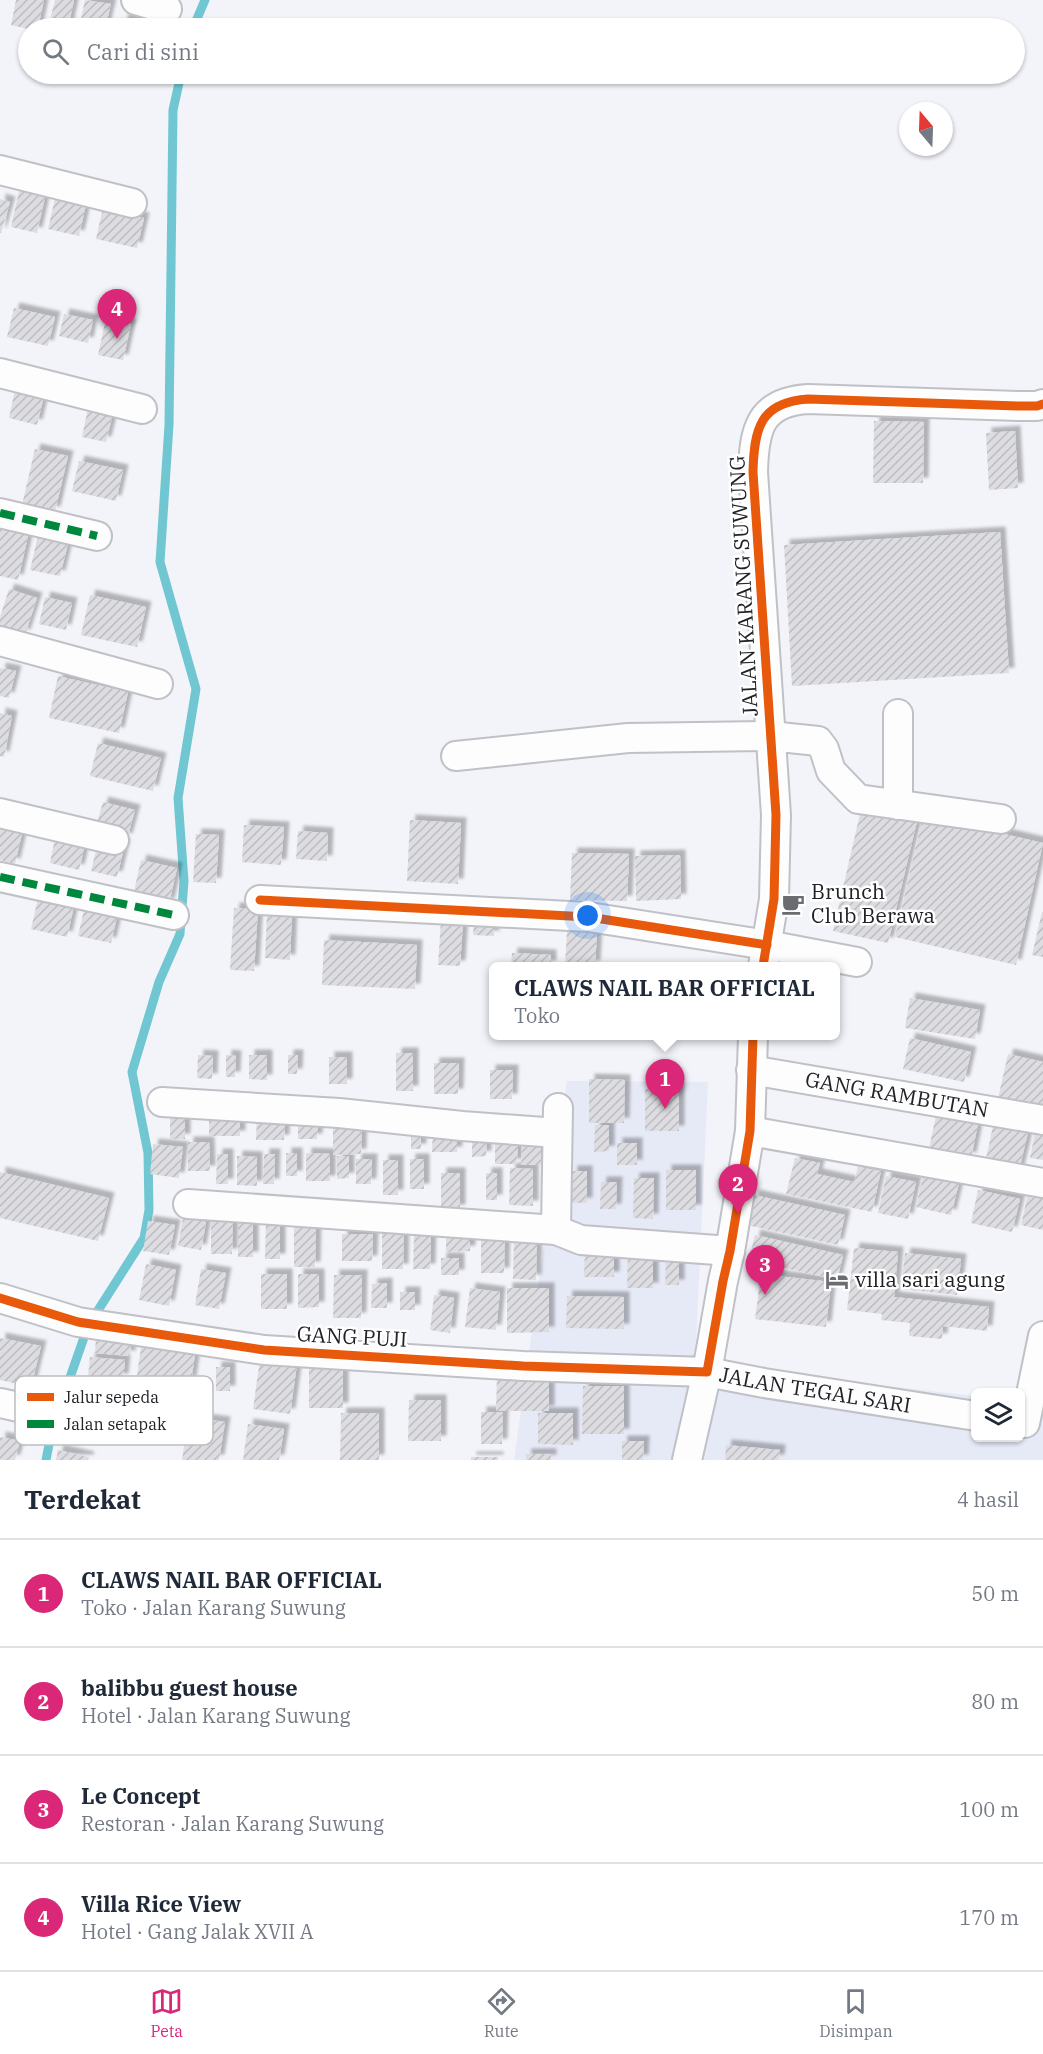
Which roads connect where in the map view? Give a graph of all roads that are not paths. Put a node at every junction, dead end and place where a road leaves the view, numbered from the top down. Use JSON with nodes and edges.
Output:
{"nodes":[{"id":1,"x":136,"y":0,"type":"edge"},
{"id":2,"x":167,"y":9,"type":"dead end"},
{"id":3,"x":0,"y":170,"type":"edge"},
{"id":4,"x":132,"y":203,"type":"dead end"},
{"id":5,"x":0,"y":373,"type":"edge"},
{"id":6,"x":1043,"y":404,"type":"edge"},
{"id":7,"x":142,"y":409,"type":"dead end"},
{"id":8,"x":0,"y":513,"type":"edge"},
{"id":9,"x":97,"y":537,"type":"dead end"},
{"id":10,"x":0,"y":641,"type":"edge"},
{"id":11,"x":158,"y":684,"type":"dead end"},
{"id":12,"x":898,"y":714,"type":"dead end"},
{"id":13,"x":770,"y":736,"type":"junction"},
{"id":14,"x":456,"y":756,"type":"dead end"},
{"id":15,"x":898,"y":805,"type":"junction"},
{"id":16,"x":0,"y":813,"type":"edge"},
{"id":17,"x":1001,"y":819,"type":"dead end"},
{"id":18,"x":114,"y":840,"type":"dead end"},
{"id":19,"x":0,"y":877,"type":"edge"},
{"id":20,"x":260,"y":900,"type":"dead end"},
{"id":21,"x":174,"y":915,"type":"dead end"},
{"id":22,"x":765,"y":956,"type":"edge"},
{"id":23,"x":857,"y":962,"type":"dead end"},
{"id":24,"x":753,"y":1040,"type":"edge"},
{"id":25,"x":750,"y":1070,"type":"junction"},
{"id":26,"x":162,"y":1102,"type":"dead end"},
{"id":27,"x":1043,"y":1120,"type":"edge"},
{"id":28,"x":750,"y":1131,"type":"junction"},
{"id":29,"x":1043,"y":1183,"type":"edge"},
{"id":30,"x":188,"y":1204,"type":"dead end"},
{"id":31,"x":556,"y":1230,"type":"junction"},
{"id":32,"x":730,"y":1251,"type":"junction"},
{"id":33,"x":0,"y":1298,"type":"edge"},
{"id":34,"x":1043,"y":1336,"type":"edge"},
{"id":35,"x":707,"y":1372,"type":"junction"},
{"id":36,"x":971,"y":1415,"type":"edge"},
{"id":37,"x":1030,"y":1424,"type":"edge"},
{"id":38,"x":687,"y":1460,"type":"edge"}],
"edges":[{"from":1,"to":2,"type":"street"},
{"from":3,"to":4,"type":"street"},
{"from":5,"to":7,"type":"street"},
{"from":6,"to":13,"type":"street","name":"JALAN KARANG SUWUNG"},
{"from":8,"to":9,"type":"street"},
{"from":10,"to":11,"type":"street"},
{"from":12,"to":15,"type":"street"},
{"from":13,"to":14,"type":"street"},
{"from":13,"to":15,"type":"street"},
{"from":13,"to":22,"type":"street","name":"JALAN KARANG SUWUNG"},
{"from":15,"to":17,"type":"street"},
{"from":16,"to":18,"type":"street"},
{"from":19,"to":21,"type":"street"},
{"from":20,"to":22,"type":"street"},
{"from":22,"to":23,"type":"street"},
{"from":24,"to":25,"type":"street"},
{"from":25,"to":27,"type":"street","name":"GANG RAMBUTAN"},
{"from":25,"to":28,"type":"street"},
{"from":26,"to":31,"type":"street"},
{"from":28,"to":29,"type":"street"},
{"from":28,"to":32,"type":"street"},
{"from":30,"to":31,"type":"street"},
{"from":31,"to":32,"type":"street"},
{"from":32,"to":35,"type":"street"},
{"from":33,"to":35,"type":"street","name":"GANG PUJI"},
{"from":34,"to":37,"type":"street"},
{"from":35,"to":36,"type":"street","name":"JALAN TEGAL SARI"},
{"from":35,"to":38,"type":"street","name":"JALAN TEGAL SARI"}]}
